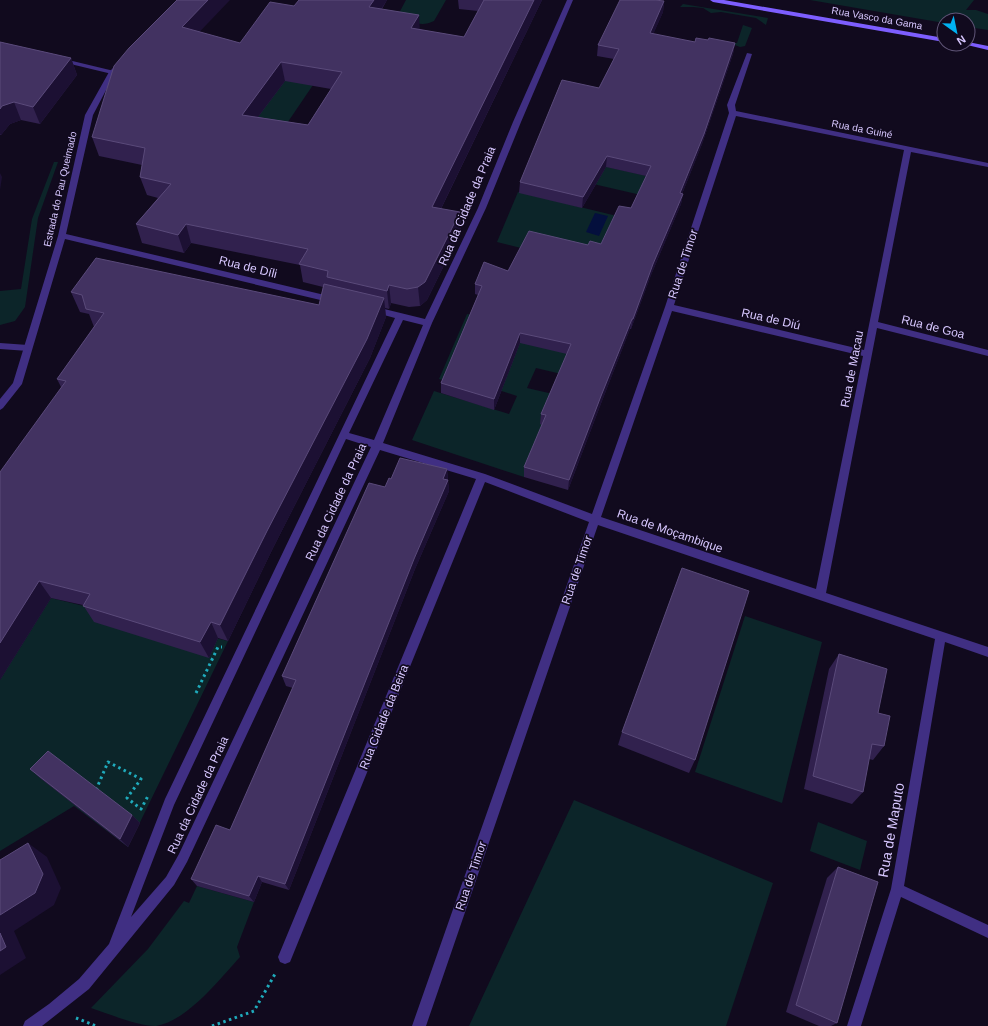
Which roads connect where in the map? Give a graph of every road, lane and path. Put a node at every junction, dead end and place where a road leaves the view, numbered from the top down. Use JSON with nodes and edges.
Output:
{"nodes":[{"id":1,"x":570,"y":0,"type":"edge"},
{"id":2,"x":713,"y":0,"type":"edge"},
{"id":3,"x":936,"y":39,"type":"edge"},
{"id":4,"x":976,"y":46,"type":"edge"},
{"id":5,"x":988,"y":48,"type":"edge"},
{"id":6,"x":749,"y":54,"type":"dead end"},
{"id":7,"x":128,"y":55,"type":"edge"},
{"id":8,"x":52,"y":58,"type":"edge"},
{"id":9,"x":112,"y":72,"type":"junction"},
{"id":10,"x":733,"y":113,"type":"junction"},
{"id":11,"x":908,"y":148,"type":"junction"},
{"id":12,"x":988,"y":165,"type":"edge"},
{"id":13,"x":62,"y":236,"type":"junction"},
{"id":14,"x":339,"y":301,"type":"edge"},
{"id":15,"x":362,"y":307,"type":"edge"},
{"id":16,"x":669,"y":307,"type":"junction"},
{"id":17,"x":400,"y":316,"type":"junction"},
{"id":18,"x":428,"y":323,"type":"junction"},
{"id":19,"x":873,"y":324,"type":"junction"},
{"id":20,"x":0,"y":346,"type":"edge"},
{"id":21,"x":28,"y":348,"type":"junction"},
{"id":22,"x":988,"y":353,"type":"edge"},
{"id":23,"x":867,"y":354,"type":"junction"},
{"id":24,"x":0,"y":406,"type":"edge"},
{"id":25,"x":344,"y":435,"type":"junction"},
{"id":26,"x":377,"y":445,"type":"junction"},
{"id":27,"x":482,"y":477,"type":"junction"},
{"id":28,"x":594,"y":519,"type":"junction"},
{"id":29,"x":820,"y":595,"type":"junction"},
{"id":30,"x":942,"y":636,"type":"junction"},
{"id":31,"x":224,"y":648,"type":"dead end"},
{"id":32,"x":988,"y":652,"type":"edge"},
{"id":33,"x":196,"y":693,"type":"dead end"},
{"id":34,"x":96,"y":790,"type":"edge"},
{"id":35,"x":148,"y":796,"type":"dead end"},
{"id":36,"x":897,"y":889,"type":"junction"},
{"id":37,"x":988,"y":932,"type":"edge"},
{"id":38,"x":112,"y":951,"type":"junction"},
{"id":39,"x":286,"y":956,"type":"joint"},
{"id":40,"x":30,"y":1026,"type":"edge"},
{"id":41,"x":212,"y":1026,"type":"edge"},
{"id":42,"x":419,"y":1026,"type":"edge"},
{"id":43,"x":854,"y":1026,"type":"edge"}],
"edges":[{"from":1,"to":18,"type":"street","name":"Rua da Cidade da Praia"},
{"from":2,"to":3,"type":"main road","name":"Rua Vasco da Gama"},
{"from":4,"to":5,"type":"main road"},
{"from":6,"to":10,"type":"street","name":"Rua de Timor"},
{"from":7,"to":9,"type":"street","name":"Estrada do Pau Queimado"},
{"from":8,"to":9,"type":"street"},
{"from":9,"to":13,"type":"street","name":"Estrada do Pau Queimado"},
{"from":10,"to":11,"type":"street","name":"Rua da Guiné"},
{"from":10,"to":16,"type":"street","name":"Rua de Timor"},
{"from":11,"to":12,"type":"street","name":"Rua da Guiné"},
{"from":11,"to":19,"type":"street","name":"Rua de Macau"},
{"from":13,"to":14,"type":"street","name":"Rua de Díli"},
{"from":13,"to":21,"type":"street","name":"Estrada do Pau Queimado"},
{"from":15,"to":17,"type":"street"},
{"from":16,"to":23,"type":"street","name":"Rua de Diú"},
{"from":16,"to":28,"type":"street","name":"Rua de Timor"},
{"from":17,"to":18,"type":"street"},
{"from":17,"to":25,"type":"street","name":"Rua da Cidade da Praia"},
{"from":18,"to":26,"type":"street","name":"Rua da Cidade da Praia"},
{"from":19,"to":22,"type":"street","name":"Rua de Goa"},
{"from":19,"to":23,"type":"street","name":"Rua de Macau"},
{"from":20,"to":21,"type":"street"},
{"from":21,"to":24,"type":"street","name":"Estrada do Pau Queimado"},
{"from":23,"to":29,"type":"street","name":"Rua de Macau"},
{"from":25,"to":26,"type":"street","name":"Rua de Moçambique"},
{"from":25,"to":38,"type":"street","name":"Rua da Cidade da Praia"},
{"from":26,"to":27,"type":"street","name":"Rua de Moçambique"},
{"from":26,"to":38,"type":"street","name":"Rua da Cidade da Praia"},
{"from":27,"to":28,"type":"street","name":"Rua de Moçambique"},
{"from":27,"to":39,"type":"street","name":"Rua Cidade da Beira"},
{"from":28,"to":29,"type":"street","name":"Rua de Moçambique"},
{"from":28,"to":42,"type":"street","name":"Rua de Timor"},
{"from":29,"to":30,"type":"street","name":"Rua de Moçambique"},
{"from":30,"to":32,"type":"street","name":"Rua de Moçambique"},
{"from":30,"to":36,"type":"street","name":"Rua de Maputo"},
{"from":31,"to":33,"type":"path"},
{"from":34,"to":35,"type":"path"},
{"from":36,"to":37,"type":"street"},
{"from":36,"to":43,"type":"street","name":"Rua de Maputo"},
{"from":38,"to":40,"type":"street"},
{"from":39,"to":41,"type":"path"}]}
